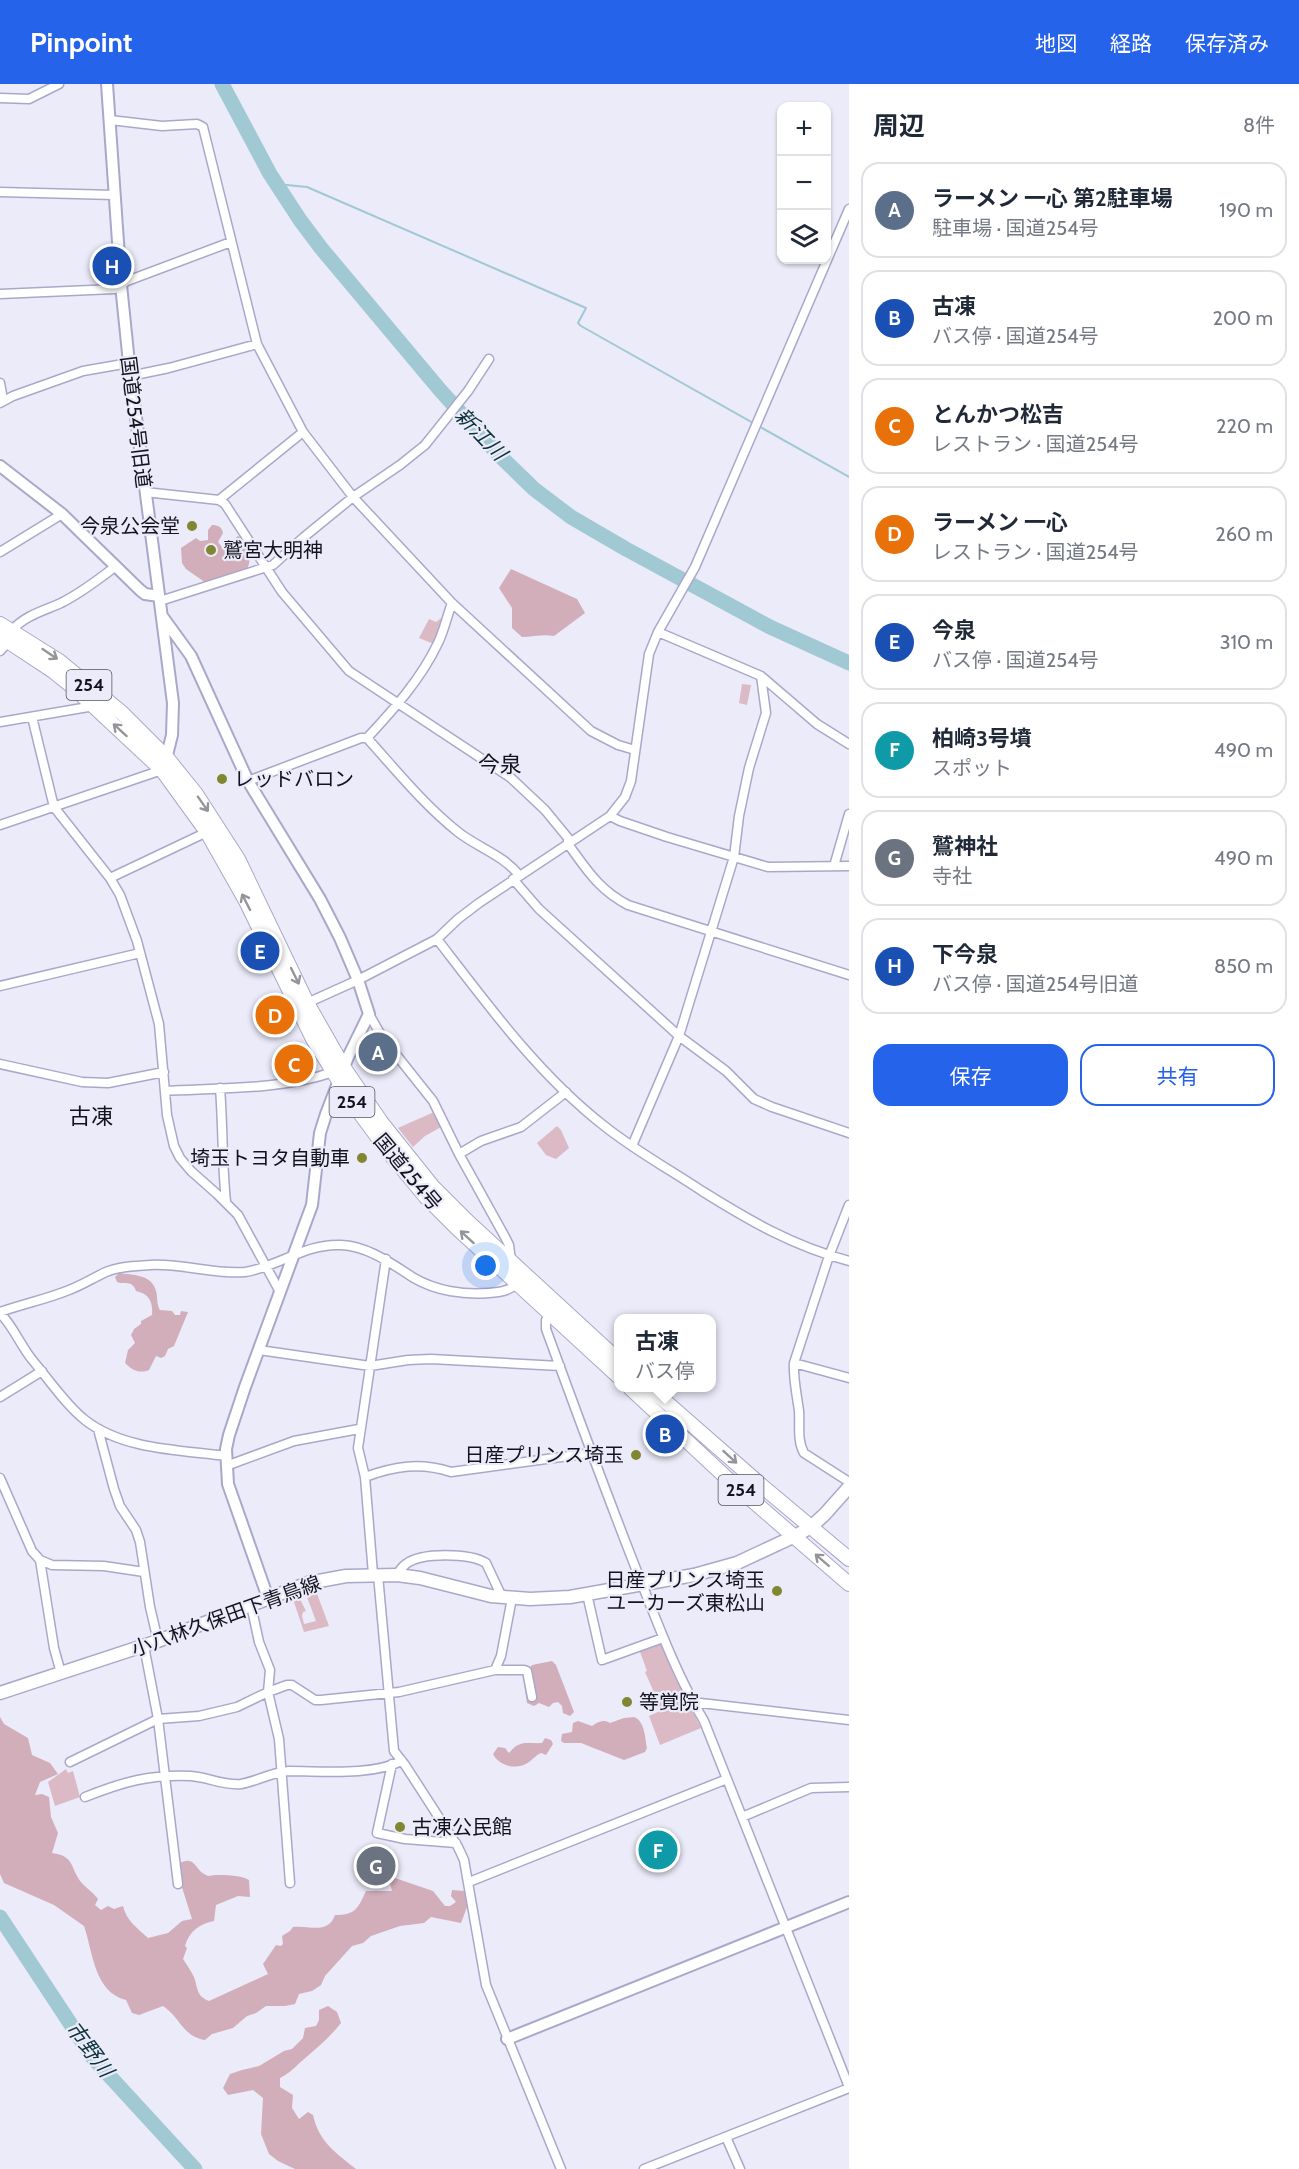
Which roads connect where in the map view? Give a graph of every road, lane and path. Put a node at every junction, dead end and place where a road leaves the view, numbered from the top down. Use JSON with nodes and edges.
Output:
{"nodes":[{"id":1,"x":59,"y":84,"type":"edge"},
{"id":2,"x":107,"y":84,"type":"edge"},
{"id":3,"x":0,"y":98,"type":"edge"},
{"id":4,"x":110,"y":120,"type":"junction"},
{"id":5,"x":0,"y":192,"type":"edge"},
{"id":6,"x":114,"y":195,"type":"junction"},
{"id":7,"x":849,"y":208,"type":"edge"},
{"id":8,"x":231,"y":242,"type":"junction"},
{"id":9,"x":121,"y":285,"type":"junction"},
{"id":10,"x":0,"y":294,"type":"edge"},
{"id":11,"x":257,"y":344,"type":"junction"},
{"id":12,"x":489,"y":359,"type":"dead end"},
{"id":13,"x":129,"y":363,"type":"junction"},
{"id":14,"x":130,"y":376,"type":"junction"},
{"id":15,"x":0,"y":383,"type":"edge"},
{"id":16,"x":1,"y":402,"type":"edge"},
{"id":17,"x":303,"y":432,"type":"junction"},
{"id":18,"x":0,"y":466,"type":"edge"},
{"id":19,"x":145,"y":492,"type":"junction"},
{"id":20,"x":353,"y":497,"type":"junction"},
{"id":21,"x":219,"y":500,"type":"junction"},
{"id":22,"x":62,"y":513,"type":"junction"},
{"id":23,"x":0,"y":552,"type":"edge"},
{"id":24,"x":116,"y":566,"type":"junction"},
{"id":25,"x":268,"y":567,"type":"junction"},
{"id":26,"x":159,"y":598,"type":"junction"},
{"id":27,"x":452,"y":603,"type":"junction"},
{"id":28,"x":162,"y":616,"type":"junction"},
{"id":29,"x":658,"y":632,"type":"junction"},
{"id":30,"x":3,"y":641,"type":"edge"},
{"id":31,"x":761,"y":676,"type":"junction"},
{"id":32,"x":399,"y":704,"type":"junction"},
{"id":33,"x":94,"y":706,"type":"junction"},
{"id":34,"x":32,"y":717,"type":"junction"},
{"id":35,"x":0,"y":722,"type":"edge"},
{"id":36,"x":367,"y":738,"type":"junction"},
{"id":37,"x":849,"y":744,"type":"edge"},
{"id":38,"x":635,"y":750,"type":"junction"},
{"id":39,"x":165,"y":764,"type":"junction"},
{"id":40,"x":248,"y":781,"type":"junction"},
{"id":41,"x":54,"y":807,"type":"junction"},
{"id":42,"x":849,"y":814,"type":"edge"},
{"id":43,"x":610,"y":816,"type":"junction"},
{"id":44,"x":0,"y":825,"type":"edge"},
{"id":45,"x":207,"y":832,"type":"junction"},
{"id":46,"x":568,"y":844,"type":"junction"},
{"id":47,"x":734,"y":858,"type":"junction"},
{"id":48,"x":834,"y":866,"type":"junction"},
{"id":49,"x":849,"y":866,"type":"edge"},
{"id":50,"x":516,"y":877,"type":"junction"},
{"id":51,"x":110,"y":878,"type":"junction"},
{"id":52,"x":711,"y":931,"type":"junction"},
{"id":53,"x":437,"y":939,"type":"junction"},
{"id":54,"x":140,"y":953,"type":"junction"},
{"id":55,"x":849,"y":975,"type":"edge"},
{"id":56,"x":358,"y":980,"type":"junction"},
{"id":57,"x":0,"y":986,"type":"edge"},
{"id":58,"x":307,"y":1002,"type":"junction"},
{"id":59,"x":369,"y":1014,"type":"junction"},
{"id":60,"x":679,"y":1036,"type":"junction"},
{"id":61,"x":0,"y":1064,"type":"edge"},
{"id":62,"x":164,"y":1072,"type":"junction"},
{"id":63,"x":339,"y":1074,"type":"junction"},
{"id":64,"x":219,"y":1088,"type":"junction"},
{"id":65,"x":165,"y":1091,"type":"junction"},
{"id":66,"x":566,"y":1092,"type":"junction"},
{"id":67,"x":849,"y":1133,"type":"edge"},
{"id":68,"x":632,"y":1146,"type":"junction"},
{"id":69,"x":459,"y":1154,"type":"junction"},
{"id":70,"x":226,"y":1202,"type":"junction"},
{"id":71,"x":849,"y":1205,"type":"edge"},
{"id":72,"x":295,"y":1253,"type":"junction"},
{"id":73,"x":830,"y":1256,"type":"junction"},
{"id":74,"x":386,"y":1259,"type":"junction"},
{"id":75,"x":511,"y":1261,"type":"junction"},
{"id":76,"x":849,"y":1261,"type":"edge"},
{"id":77,"x":264,"y":1266,"type":"junction"},
{"id":78,"x":518,"y":1283,"type":"junction"},
{"id":79,"x":280,"y":1292,"type":"junction"},
{"id":80,"x":0,"y":1313,"type":"edge"},
{"id":81,"x":551,"y":1314,"type":"junction"},
{"id":82,"x":259,"y":1350,"type":"junction"},
{"id":83,"x":614,"y":1356,"type":"edge"},
{"id":84,"x":794,"y":1363,"type":"junction"},
{"id":85,"x":370,"y":1366,"type":"junction"},
{"id":86,"x":560,"y":1366,"type":"junction"},
{"id":87,"x":42,"y":1371,"type":"junction"},
{"id":88,"x":614,"y":1372,"type":"edge"},
{"id":89,"x":849,"y":1378,"type":"edge"},
{"id":90,"x":634,"y":1392,"type":"edge"},
{"id":91,"x":655,"y":1392,"type":"edge"},
{"id":92,"x":0,"y":1397,"type":"edge"},
{"id":93,"x":98,"y":1429,"type":"junction"},
{"id":94,"x":359,"y":1429,"type":"junction"},
{"id":95,"x":591,"y":1453,"type":"junction"},
{"id":96,"x":226,"y":1461,"type":"junction"},
{"id":97,"x":365,"y":1477,"type":"junction"},
{"id":98,"x":0,"y":1478,"type":"edge"},
{"id":99,"x":849,"y":1482,"type":"edge"},
{"id":100,"x":849,"y":1487,"type":"edge"},
{"id":101,"x":811,"y":1527,"type":"junction"},
{"id":102,"x":795,"y":1536,"type":"junction"},
{"id":103,"x":849,"y":1558,"type":"edge"},
{"id":104,"x":40,"y":1560,"type":"junction"},
{"id":105,"x":144,"y":1572,"type":"junction"},
{"id":106,"x":375,"y":1575,"type":"junction"},
{"id":107,"x":396,"y":1575,"type":"junction"},
{"id":108,"x":642,"y":1583,"type":"junction"},
{"id":109,"x":849,"y":1584,"type":"edge"},
{"id":110,"x":587,"y":1594,"type":"junction"},
{"id":111,"x":268,"y":1598,"type":"junction"},
{"id":112,"x":507,"y":1598,"type":"junction"},
{"id":113,"x":251,"y":1605,"type":"junction"},
{"id":114,"x":663,"y":1638,"type":"junction"},
{"id":115,"x":158,"y":1641,"type":"junction"},
{"id":116,"x":144,"y":1646,"type":"junction"},
{"id":117,"x":495,"y":1670,"type":"junction"},
{"id":118,"x":61,"y":1673,"type":"junction"},
{"id":119,"x":4,"y":1692,"type":"edge"},
{"id":120,"x":268,"y":1692,"type":"junction"},
{"id":121,"x":390,"y":1693,"type":"junction"},
{"id":122,"x":532,"y":1697,"type":"dead end"},
{"id":123,"x":692,"y":1702,"type":"junction"},
{"id":124,"x":158,"y":1719,"type":"junction"},
{"id":125,"x":849,"y":1720,"type":"edge"},
{"id":126,"x":402,"y":1761,"type":"junction"},
{"id":127,"x":70,"y":1762,"type":"dead end"},
{"id":128,"x":393,"y":1764,"type":"junction"},
{"id":129,"x":282,"y":1772,"type":"junction"},
{"id":130,"x":165,"y":1776,"type":"junction"},
{"id":131,"x":727,"y":1779,"type":"junction"},
{"id":132,"x":849,"y":1787,"type":"edge"},
{"id":133,"x":85,"y":1797,"type":"dead end"},
{"id":134,"x":742,"y":1817,"type":"junction"},
{"id":135,"x":456,"y":1843,"type":"junction"},
{"id":136,"x":469,"y":1881,"type":"junction"},
{"id":137,"x":290,"y":1883,"type":"dead end"},
{"id":138,"x":178,"y":1884,"type":"dead end"},
{"id":139,"x":849,"y":1902,"type":"edge"},
{"id":140,"x":785,"y":1928,"type":"junction"},
{"id":141,"x":507,"y":2039,"type":"junction"},
{"id":142,"x":849,"y":2087,"type":"edge"},
{"id":143,"x":726,"y":2137,"type":"junction"},
{"id":144,"x":561,"y":2169,"type":"edge"},
{"id":145,"x":644,"y":2169,"type":"edge"},
{"id":146,"x":740,"y":2169,"type":"edge"}],
"edges":[{"from":1,"to":3,"type":"street"},
{"from":2,"to":4,"type":"street","name":"国道254号旧道"},
{"from":4,"to":6,"type":"street","name":"国道254号旧道"},
{"from":4,"to":8,"type":"street"},
{"from":5,"to":6,"type":"street"},
{"from":6,"to":9,"type":"street","name":"国道254号旧道"},
{"from":7,"to":29,"type":"street"},
{"from":8,"to":9,"type":"street"},
{"from":8,"to":11,"type":"street"},
{"from":9,"to":10,"type":"street"},
{"from":9,"to":13,"type":"street","name":"国道254号旧道"},
{"from":11,"to":14,"type":"street"},
{"from":11,"to":17,"type":"street"},
{"from":12,"to":20,"type":"street"},
{"from":13,"to":14,"type":"street","name":"国道254号旧道"},
{"from":13,"to":16,"type":"street"},
{"from":14,"to":19,"type":"street","name":"国道254号旧道"},
{"from":15,"to":16,"type":"street"},
{"from":17,"to":20,"type":"street"},
{"from":17,"to":21,"type":"street"},
{"from":18,"to":22,"type":"street"},
{"from":19,"to":21,"type":"street"},
{"from":19,"to":26,"type":"street","name":"国道254号旧道"},
{"from":20,"to":25,"type":"street"},
{"from":20,"to":27,"type":"street"},
{"from":21,"to":25,"type":"street"},
{"from":22,"to":23,"type":"street"},
{"from":22,"to":24,"type":"street"},
{"from":24,"to":26,"type":"street"},
{"from":24,"to":30,"type":"street"},
{"from":25,"to":26,"type":"street"},
{"from":25,"to":32,"type":"street"},
{"from":26,"to":28,"type":"street","name":"国道254号旧道"},
{"from":27,"to":32,"type":"street"},
{"from":27,"to":38,"type":"street"},
{"from":28,"to":39,"type":"street","name":"国道254号旧道"},
{"from":28,"to":40,"type":"street"},
{"from":29,"to":31,"type":"street"},
{"from":29,"to":38,"type":"street"},
{"from":30,"to":33,"type":"highway","number":"254"},
{"from":30,"to":39,"type":"highway","number":"254","one_way":true},
{"from":31,"to":37,"type":"street"},
{"from":31,"to":47,"type":"street"},
{"from":32,"to":36,"type":"street"},
{"from":32,"to":46,"type":"street"},
{"from":33,"to":34,"type":"street"},
{"from":39,"to":33,"type":"highway","number":"254","one_way":true},
{"from":34,"to":35,"type":"street"},
{"from":34,"to":41,"type":"street"},
{"from":36,"to":40,"type":"street"},
{"from":36,"to":50,"type":"street"},
{"from":38,"to":43,"type":"street"},
{"from":39,"to":41,"type":"street"},
{"from":39,"to":45,"type":"highway","name":"国道254号","number":"254"},
{"from":39,"to":58,"type":"highway","name":"国道254号","number":"254","one_way":true},
{"from":40,"to":56,"type":"street"},
{"from":41,"to":44,"type":"street"},
{"from":41,"to":51,"type":"street"},
{"from":42,"to":48,"type":"street"},
{"from":43,"to":46,"type":"street"},
{"from":43,"to":47,"type":"street"},
{"from":45,"to":51,"type":"street"},
{"from":63,"to":45,"type":"highway","name":"国道254号","number":"254","one_way":true},
{"from":46,"to":50,"type":"street"},
{"from":46,"to":52,"type":"street"},
{"from":47,"to":48,"type":"street"},
{"from":47,"to":52,"type":"street"},
{"from":48,"to":49,"type":"street"},
{"from":50,"to":53,"type":"street"},
{"from":50,"to":60,"type":"street"},
{"from":51,"to":54,"type":"street"},
{"from":52,"to":55,"type":"street"},
{"from":52,"to":60,"type":"street"},
{"from":53,"to":56,"type":"street"},
{"from":53,"to":66,"type":"street"},
{"from":54,"to":57,"type":"street"},
{"from":54,"to":62,"type":"street"},
{"from":56,"to":58,"type":"street"},
{"from":56,"to":59,"type":"street"},
{"from":58,"to":63,"type":"highway","name":"国道254号","number":"254"},
{"from":59,"to":63,"type":"street"},
{"from":59,"to":69,"type":"street"},
{"from":60,"to":67,"type":"street"},
{"from":60,"to":68,"type":"street"},
{"from":61,"to":62,"type":"street"},
{"from":62,"to":65,"type":"street"},
{"from":63,"to":64,"type":"street"},
{"from":63,"to":72,"type":"street"},
{"from":63,"to":75,"type":"highway","name":"国道254号","number":"254"},
{"from":78,"to":63,"type":"highway","name":"国道254号","number":"254","one_way":true},
{"from":64,"to":65,"type":"street"},
{"from":64,"to":70,"type":"street"},
{"from":65,"to":70,"type":"street"},
{"from":66,"to":68,"type":"street"},
{"from":66,"to":69,"type":"street"},
{"from":68,"to":73,"type":"street"},
{"from":69,"to":75,"type":"street"},
{"from":70,"to":77,"type":"street"},
{"from":71,"to":73,"type":"street"},
{"from":72,"to":74,"type":"street"},
{"from":72,"to":77,"type":"street"},
{"from":72,"to":79,"type":"street"},
{"from":73,"to":76,"type":"street"},
{"from":73,"to":84,"type":"street"},
{"from":74,"to":78,"type":"street"},
{"from":74,"to":85,"type":"street"},
{"from":75,"to":83,"type":"highway","name":"国道254号","number":"254"},
{"from":77,"to":79,"type":"street"},
{"from":77,"to":80,"type":"street"},
{"from":78,"to":81,"type":"highway","name":"国道254号","number":"254"},
{"from":79,"to":82,"type":"street"},
{"from":80,"to":87,"type":"street"},
{"from":81,"to":86,"type":"street"},
{"from":81,"to":88,"type":"highway","name":"国道254号","number":"254"},
{"from":82,"to":85,"type":"street"},
{"from":82,"to":96,"type":"street"},
{"from":84,"to":89,"type":"street"},
{"from":84,"to":99,"type":"street"},
{"from":85,"to":86,"type":"street"},
{"from":85,"to":94,"type":"street"},
{"from":86,"to":95,"type":"street"},
{"from":87,"to":92,"type":"street"},
{"from":87,"to":93,"type":"street"},
{"from":90,"to":102,"type":"highway","number":"254"},
{"from":91,"to":101,"type":"highway","number":"254","one_way":true},
{"from":93,"to":96,"type":"street"},
{"from":93,"to":105,"type":"street"},
{"from":94,"to":96,"type":"street"},
{"from":94,"to":97,"type":"street"},
{"from":95,"to":97,"type":"street"},
{"from":95,"to":108,"type":"street"},
{"from":96,"to":111,"type":"street"},
{"from":97,"to":106,"type":"street"},
{"from":98,"to":104,"type":"street"},
{"from":100,"to":101,"type":"main road","name":"小八林久保田下青鳥線"},
{"from":101,"to":102,"type":"main road","name":"小八林久保田下青鳥線"},
{"from":101,"to":103,"type":"highway","number":"254"},
{"from":102,"to":108,"type":"main road","name":"小八林久保田下青鳥線"},
{"from":109,"to":102,"type":"highway","number":"254","one_way":true},
{"from":104,"to":105,"type":"street"},
{"from":104,"to":118,"type":"street"},
{"from":105,"to":115,"type":"street"},
{"from":106,"to":107,"type":"main road","name":"小八林久保田下青鳥線"},
{"from":106,"to":111,"type":"main road","name":"小八林久保田下青鳥線"},
{"from":106,"to":121,"type":"street"},
{"from":107,"to":112,"type":"main road","name":"小八林久保田下青鳥線"},
{"from":107,"to":112,"type":"street"},
{"from":108,"to":110,"type":"main road","name":"小八林久保田下青鳥線"},
{"from":108,"to":114,"type":"street"},
{"from":110,"to":112,"type":"main road","name":"小八林久保田下青鳥線"},
{"from":110,"to":114,"type":"street"},
{"from":111,"to":113,"type":"main road","name":"小八林久保田下青鳥線"},
{"from":112,"to":117,"type":"street"},
{"from":113,"to":115,"type":"main road","name":"小八林久保田下青鳥線"},
{"from":113,"to":120,"type":"street"},
{"from":114,"to":123,"type":"street"},
{"from":115,"to":116,"type":"main road","name":"小八林久保田下青鳥線"},
{"from":116,"to":118,"type":"main road","name":"小八林久保田下青鳥線"},
{"from":116,"to":124,"type":"street"},
{"from":117,"to":121,"type":"street"},
{"from":117,"to":122,"type":"street"},
{"from":118,"to":119,"type":"main road","name":"小八林久保田下青鳥線"},
{"from":120,"to":121,"type":"street"},
{"from":120,"to":124,"type":"street"},
{"from":120,"to":129,"type":"street"},
{"from":121,"to":126,"type":"street"},
{"from":123,"to":125,"type":"street"},
{"from":123,"to":131,"type":"street"},
{"from":124,"to":127,"type":"street"},
{"from":124,"to":130,"type":"street"},
{"from":126,"to":128,"type":"street"},
{"from":126,"to":135,"type":"street"},
{"from":128,"to":129,"type":"street"},
{"from":128,"to":135,"type":"street"},
{"from":129,"to":130,"type":"street"},
{"from":129,"to":137,"type":"street"},
{"from":130,"to":133,"type":"street"},
{"from":130,"to":138,"type":"street"},
{"from":131,"to":134,"type":"street"},
{"from":131,"to":136,"type":"street"},
{"from":132,"to":134,"type":"street"},
{"from":134,"to":140,"type":"street"},
{"from":135,"to":136,"type":"street"},
{"from":136,"to":141,"type":"street"},
{"from":139,"to":140,"type":"street"},
{"from":140,"to":141,"type":"street"},
{"from":140,"to":142,"type":"street"},
{"from":141,"to":144,"type":"street"},
{"from":142,"to":143,"type":"street"},
{"from":143,"to":145,"type":"street"},
{"from":143,"to":146,"type":"street"}]}
